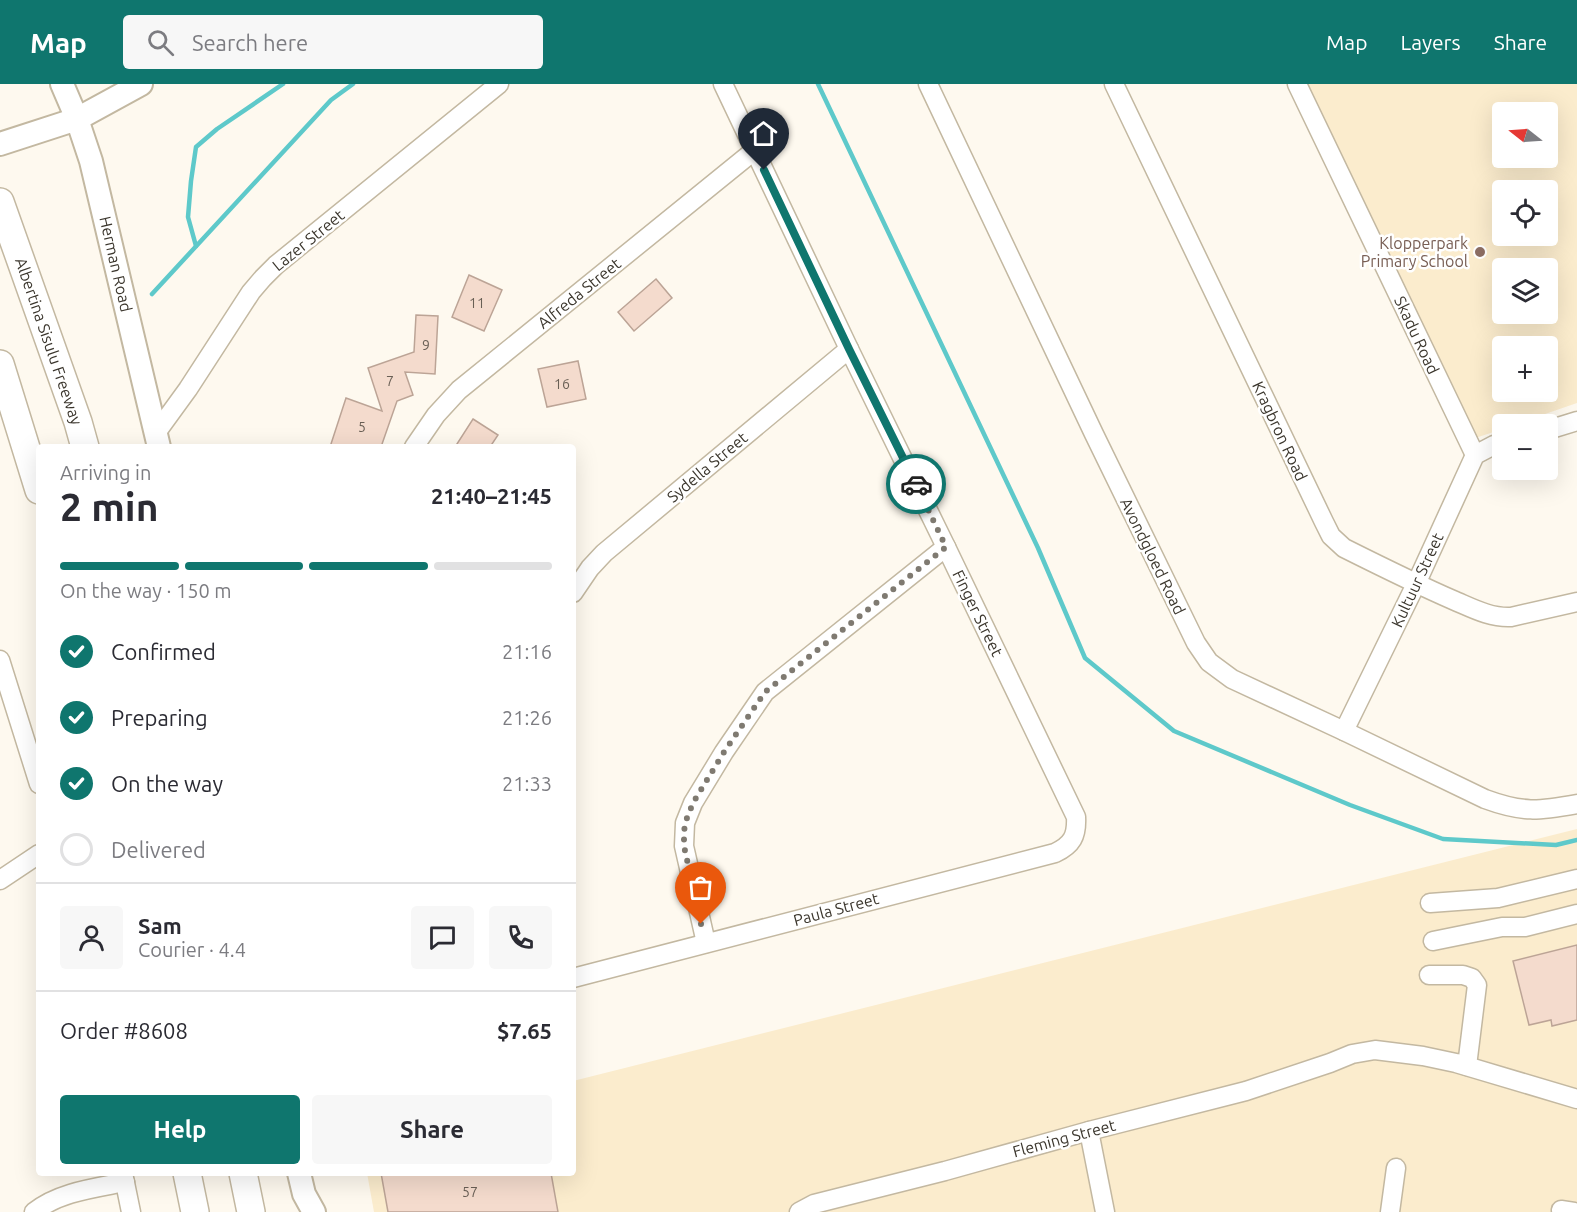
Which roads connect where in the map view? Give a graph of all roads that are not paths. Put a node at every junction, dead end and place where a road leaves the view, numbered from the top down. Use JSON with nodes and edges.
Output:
{"nodes":[{"id":1,"x":62,"y":84,"type":"edge"},
{"id":2,"x":141,"y":84,"type":"edge"},
{"id":3,"x":499,"y":84,"type":"edge"},
{"id":4,"x":723,"y":84,"type":"edge"},
{"id":5,"x":928,"y":84,"type":"edge"},
{"id":6,"x":1114,"y":84,"type":"edge"},
{"id":7,"x":1298,"y":84,"type":"edge"},
{"id":8,"x":77,"y":119,"type":"junction"},
{"id":9,"x":0,"y":144,"type":"edge"},
{"id":10,"x":755,"y":150,"type":"junction"},
{"id":11,"x":0,"y":202,"type":"edge"},
{"id":12,"x":849,"y":349,"type":"junction"},
{"id":13,"x":0,"y":364,"type":"edge"},
{"id":14,"x":1577,"y":421,"type":"edge"},
{"id":15,"x":1558,"y":427,"type":"edge"},
{"id":16,"x":158,"y":440,"type":"edge"},
{"id":17,"x":84,"y":444,"type":"edge"},
{"id":18,"x":416,"y":444,"type":"edge"},
{"id":19,"x":1492,"y":446,"type":"edge"},
{"id":20,"x":1475,"y":455,"type":"junction"},
{"id":21,"x":36,"y":480,"type":"edge"},
{"id":22,"x":946,"y":547,"type":"junction"},
{"id":23,"x":1416,"y":584,"type":"junction"},
{"id":24,"x":576,"y":589,"type":"edge"},
{"id":25,"x":1577,"y":602,"type":"edge"},
{"id":26,"x":0,"y":660,"type":"edge"},
{"id":27,"x":1344,"y":731,"type":"junction"},
{"id":28,"x":36,"y":774,"type":"edge"},
{"id":29,"x":1577,"y":804,"type":"edge"},
{"id":30,"x":1076,"y":817,"type":"joint"},
{"id":31,"x":36,"y":856,"type":"edge"},
{"id":32,"x":1577,"y":879,"type":"edge"},
{"id":33,"x":0,"y":880,"type":"edge"},
{"id":34,"x":1498,"y":898,"type":"junction"},
{"id":35,"x":1430,"y":903,"type":"dead end"},
{"id":36,"x":1577,"y":914,"type":"edge"},
{"id":37,"x":1502,"y":927,"type":"junction"},
{"id":38,"x":1433,"y":941,"type":"dead end"},
{"id":39,"x":705,"y":943,"type":"junction"},
{"id":40,"x":1429,"y":975,"type":"dead end"},
{"id":41,"x":576,"y":977,"type":"edge"},
{"id":42,"x":1467,"y":1065,"type":"junction"},
{"id":43,"x":1577,"y":1099,"type":"edge"},
{"id":44,"x":1089,"y":1131,"type":"junction"},
{"id":45,"x":1396,"y":1168,"type":"dead end"},
{"id":46,"x":188,"y":1176,"type":"edge"},
{"id":47,"x":244,"y":1176,"type":"edge"},
{"id":48,"x":300,"y":1176,"type":"edge"},
{"id":49,"x":311,"y":1176,"type":"edge"},
{"id":50,"x":124,"y":1178,"type":"edge"},
{"id":51,"x":34,"y":1212,"type":"edge"},
{"id":52,"x":131,"y":1212,"type":"edge"},
{"id":53,"x":195,"y":1212,"type":"edge"},
{"id":54,"x":251,"y":1212,"type":"edge"},
{"id":55,"x":315,"y":1212,"type":"edge"},
{"id":56,"x":799,"y":1212,"type":"edge"},
{"id":57,"x":1105,"y":1212,"type":"edge"},
{"id":58,"x":1390,"y":1212,"type":"edge"}],
"edges":[{"from":1,"to":8,"type":"main road","name":"Herman Road"},
{"from":2,"to":8,"type":"main road"},
{"from":3,"to":16,"type":"street","name":"Lazer Street"},
{"from":4,"to":10,"type":"street","name":"Finger Street"},
{"from":5,"to":27,"type":"street","name":"Avondgloed Road"},
{"from":6,"to":23,"type":"street","name":"Kragbron Road"},
{"from":7,"to":20,"type":"street","name":"Skadu Road"},
{"from":8,"to":9,"type":"main road"},
{"from":8,"to":16,"type":"main road","name":"Herman Road"},
{"from":10,"to":12,"type":"street","name":"Finger Street"},
{"from":10,"to":18,"type":"street","name":"Alfreda Street"},
{"from":11,"to":17,"type":"highway","name":"Albertina Sisulu Freeway"},
{"from":12,"to":22,"type":"street","name":"Finger Street"},
{"from":12,"to":24,"type":"street","name":"Sydella Street"},
{"from":13,"to":21,"type":"highway"},
{"from":14,"to":15,"type":"street"},
{"from":19,"to":20,"type":"street"},
{"from":20,"to":23,"type":"street","name":"Kultuur Street"},
{"from":22,"to":30,"type":"street","name":"Finger Street"},
{"from":22,"to":39,"type":"street"},
{"from":23,"to":25,"type":"street","name":"Kragbron Road"},
{"from":23,"to":27,"type":"street","name":"Kultuur Street"},
{"from":26,"to":28,"type":"street"},
{"from":27,"to":29,"type":"street","name":"Avondgloed Road"},
{"from":30,"to":39,"type":"street","name":"Paula Street"},
{"from":31,"to":33,"type":"street"},
{"from":32,"to":34,"type":"street"},
{"from":34,"to":35,"type":"street"},
{"from":34,"to":37,"type":"street"},
{"from":36,"to":37,"type":"street"},
{"from":37,"to":38,"type":"street"},
{"from":39,"to":41,"type":"street","name":"Paula Street"},
{"from":40,"to":42,"type":"street"},
{"from":42,"to":43,"type":"street","name":"Fleming Street"},
{"from":42,"to":44,"type":"street","name":"Fleming Street"},
{"from":44,"to":56,"type":"street","name":"Fleming Street"},
{"from":44,"to":57,"type":"street"},
{"from":45,"to":58,"type":"street"},
{"from":46,"to":53,"type":"highway"},
{"from":47,"to":54,"type":"highway"},
{"from":48,"to":55,"type":"main road"},
{"from":49,"to":55,"type":"main road"},
{"from":50,"to":51,"type":"street"},
{"from":50,"to":52,"type":"street"}]}
